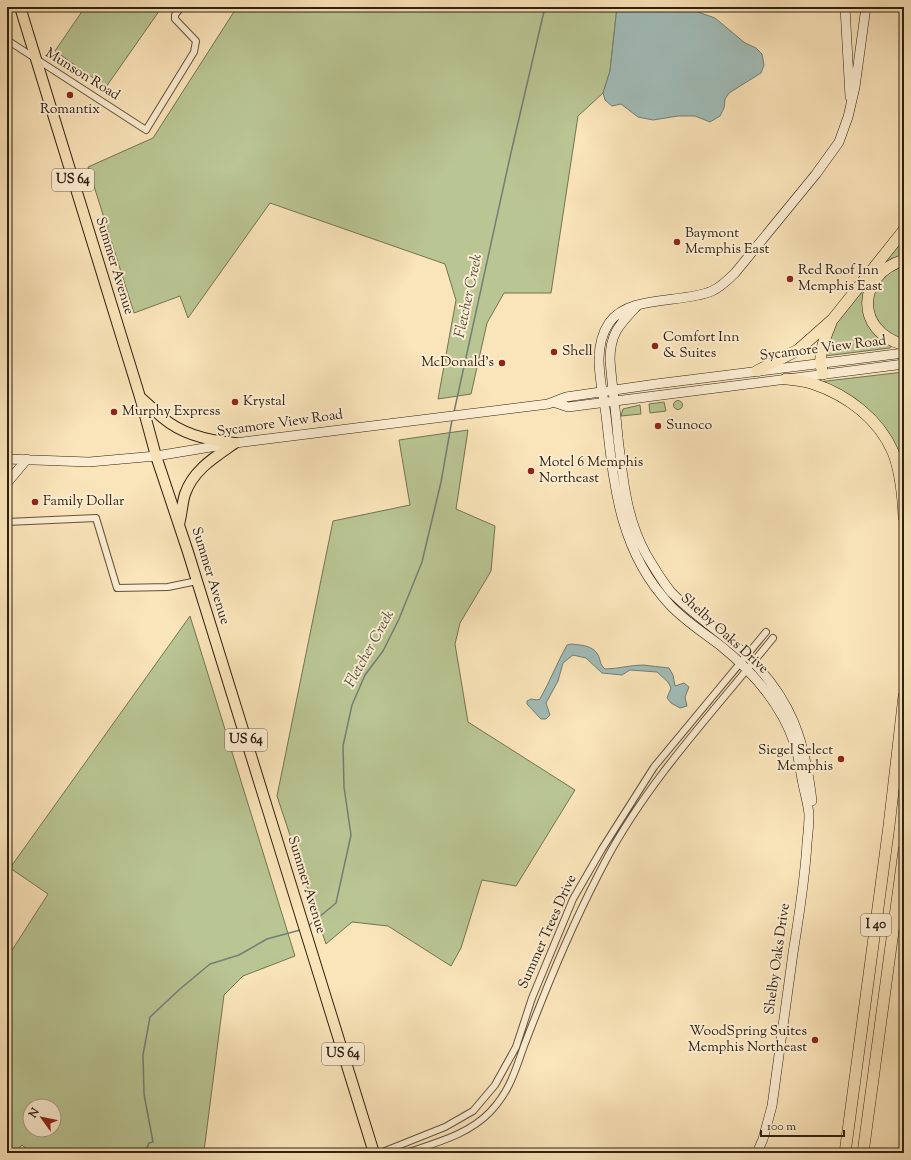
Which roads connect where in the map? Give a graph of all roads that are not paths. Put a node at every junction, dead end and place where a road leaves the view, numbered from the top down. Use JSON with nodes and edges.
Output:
{"nodes":[{"id":1,"x":20,"y":7,"type":"edge"},
{"id":2,"x":180,"y":7,"type":"edge"},
{"id":3,"x":845,"y":7,"type":"edge"},
{"id":4,"x":866,"y":7,"type":"edge"},
{"id":5,"x":846,"y":28,"type":"junction"},
{"id":6,"x":863,"y":30,"type":"junction"},
{"id":7,"x":7,"y":40,"type":"edge"},
{"id":8,"x":36,"y":60,"type":"junction"},
{"id":9,"x":850,"y":100,"type":"junction"},
{"id":10,"x":904,"y":230,"type":"edge"},
{"id":11,"x":904,"y":260,"type":"edge"},
{"id":12,"x":638,"y":306,"type":"junction"},
{"id":13,"x":833,"y":319,"type":"junction"},
{"id":14,"x":904,"y":345,"type":"edge"},
{"id":15,"x":904,"y":353,"type":"edge"},
{"id":16,"x":819,"y":364,"type":"junction"},
{"id":17,"x":904,"y":364,"type":"edge"},
{"id":18,"x":757,"y":371,"type":"junction"},
{"id":19,"x":823,"y":374,"type":"junction"},
{"id":20,"x":786,"y":379,"type":"junction"},
{"id":21,"x":612,"y":390,"type":"junction"},
{"id":22,"x":603,"y":393,"type":"junction"},
{"id":23,"x":140,"y":397,"type":"junction"},
{"id":24,"x":609,"y":402,"type":"junction"},
{"id":25,"x":556,"y":403,"type":"junction"},
{"id":26,"x":235,"y":443,"type":"junction"},
{"id":27,"x":156,"y":456,"type":"junction"},
{"id":28,"x":7,"y":459,"type":"edge"},
{"id":29,"x":27,"y":459,"type":"junction"},
{"id":30,"x":7,"y":483,"type":"edge"},
{"id":31,"x":904,"y":518,"type":"edge"},
{"id":32,"x":7,"y":522,"type":"edge"},
{"id":33,"x":179,"y":524,"type":"junction"},
{"id":34,"x":196,"y":581,"type":"junction"},
{"id":35,"x":766,"y":632,"type":"dead end"},
{"id":36,"x":773,"y":638,"type":"dead end"},
{"id":37,"x":750,"y":659,"type":"junction"},
{"id":38,"x":740,"y":663,"type":"junction"},
{"id":39,"x":747,"y":670,"type":"junction"},
{"id":40,"x":904,"y":696,"type":"edge"},
{"id":41,"x":809,"y":814,"type":"junction"},
{"id":42,"x":904,"y":850,"type":"edge"},
{"id":43,"x":527,"y":1012,"type":"junction"},
{"id":44,"x":536,"y":1015,"type":"junction"},
{"id":45,"x":374,"y":1153,"type":"edge"},
{"id":46,"x":380,"y":1153,"type":"edge"},
{"id":47,"x":406,"y":1153,"type":"edge"},
{"id":48,"x":757,"y":1153,"type":"edge"},
{"id":49,"x":845,"y":1153,"type":"edge"},
{"id":50,"x":864,"y":1153,"type":"edge"}],
"edges":[{"from":1,"to":8,"type":"main road","name":"Summer Avenue","number":"US 64"},
{"from":2,"to":8,"type":"street","name":"Munson Road"},
{"from":3,"to":5,"type":"street"},
{"from":4,"to":6,"type":"street","name":"Shelby Oaks Drive"},
{"from":5,"to":6,"type":"street"},
{"from":5,"to":9,"type":"street"},
{"from":6,"to":9,"type":"street","name":"Shelby Oaks Drive"},
{"from":7,"to":8,"type":"street","name":"Munson Road"},
{"from":8,"to":23,"type":"main road","name":"Summer Avenue","number":"US 64"},
{"from":9,"to":12,"type":"street","name":"Shelby Oaks Drive"},
{"from":10,"to":13,"type":"highway"},
{"from":11,"to":14,"type":"highway"},
{"from":12,"to":21,"type":"street","name":"Shelby Oaks Drive"},
{"from":12,"to":22,"type":"street","name":"Shelby Oaks Drive"},
{"from":13,"to":16,"type":"highway"},
{"from":13,"to":18,"type":"highway"},
{"from":15,"to":16,"type":"street","name":"Sycamore View Road"},
{"from":16,"to":18,"type":"street","name":"Sycamore View Road"},
{"from":16,"to":19,"type":"highway"},
{"from":17,"to":19,"type":"street","name":"Sycamore View Road"},
{"from":18,"to":21,"type":"street","name":"Sycamore View Road"},
{"from":19,"to":20,"type":"street","name":"Sycamore View Road"},
{"from":20,"to":24,"type":"street","name":"Sycamore View Road"},
{"from":20,"to":31,"type":"highway"},
{"from":21,"to":22,"type":"street","name":"Sycamore View Road"},
{"from":21,"to":24,"type":"street","name":"Shelby Oaks Drive"},
{"from":22,"to":24,"type":"street","name":"Shelby Oaks Drive"},
{"from":22,"to":25,"type":"street","name":"Sycamore View Road"},
{"from":23,"to":26,"type":"main road"},
{"from":23,"to":27,"type":"main road","name":"Summer Avenue","number":"US 64"},
{"from":24,"to":25,"type":"street","name":"Sycamore View Road"},
{"from":24,"to":37,"type":"street","name":"Shelby Oaks Drive"},
{"from":24,"to":38,"type":"street","name":"Shelby Oaks Drive"},
{"from":25,"to":26,"type":"street","name":"Sycamore View Road"},
{"from":26,"to":27,"type":"street","name":"Sycamore View Road"},
{"from":26,"to":33,"type":"main road"},
{"from":27,"to":29,"type":"street","name":"Sycamore View Road"},
{"from":27,"to":33,"type":"main road","name":"Summer Avenue","number":"US 64"},
{"from":28,"to":29,"type":"street","name":"Sycamore View Road"},
{"from":29,"to":30,"type":"street"},
{"from":32,"to":34,"type":"street"},
{"from":33,"to":34,"type":"main road","name":"Summer Avenue","number":"US 64"},
{"from":34,"to":45,"type":"main road","name":"Summer Avenue","number":"US 64"},
{"from":35,"to":37,"type":"street","name":"Summer Trees Drive"},
{"from":36,"to":37,"type":"street","name":"Summer Trees Drive"},
{"from":37,"to":38,"type":"street","name":"Summer Trees Drive"},
{"from":37,"to":39,"type":"street","name":"Summer Trees Drive"},
{"from":37,"to":41,"type":"street","name":"Shelby Oaks Drive"},
{"from":38,"to":39,"type":"street","name":"Shelby Oaks Drive"},
{"from":38,"to":43,"type":"street","name":"Summer Trees Drive"},
{"from":39,"to":41,"type":"street","name":"Shelby Oaks Drive"},
{"from":39,"to":44,"type":"street","name":"Summer Trees Drive"},
{"from":40,"to":49,"type":"highway","number":"I 40"},
{"from":41,"to":48,"type":"street","name":"Shelby Oaks Drive"},
{"from":42,"to":50,"type":"highway","number":"I 40"},
{"from":43,"to":44,"type":"street"},
{"from":43,"to":46,"type":"street","name":"Summer Trees Drive"},
{"from":44,"to":47,"type":"street","name":"Summer Trees Drive"}]}
